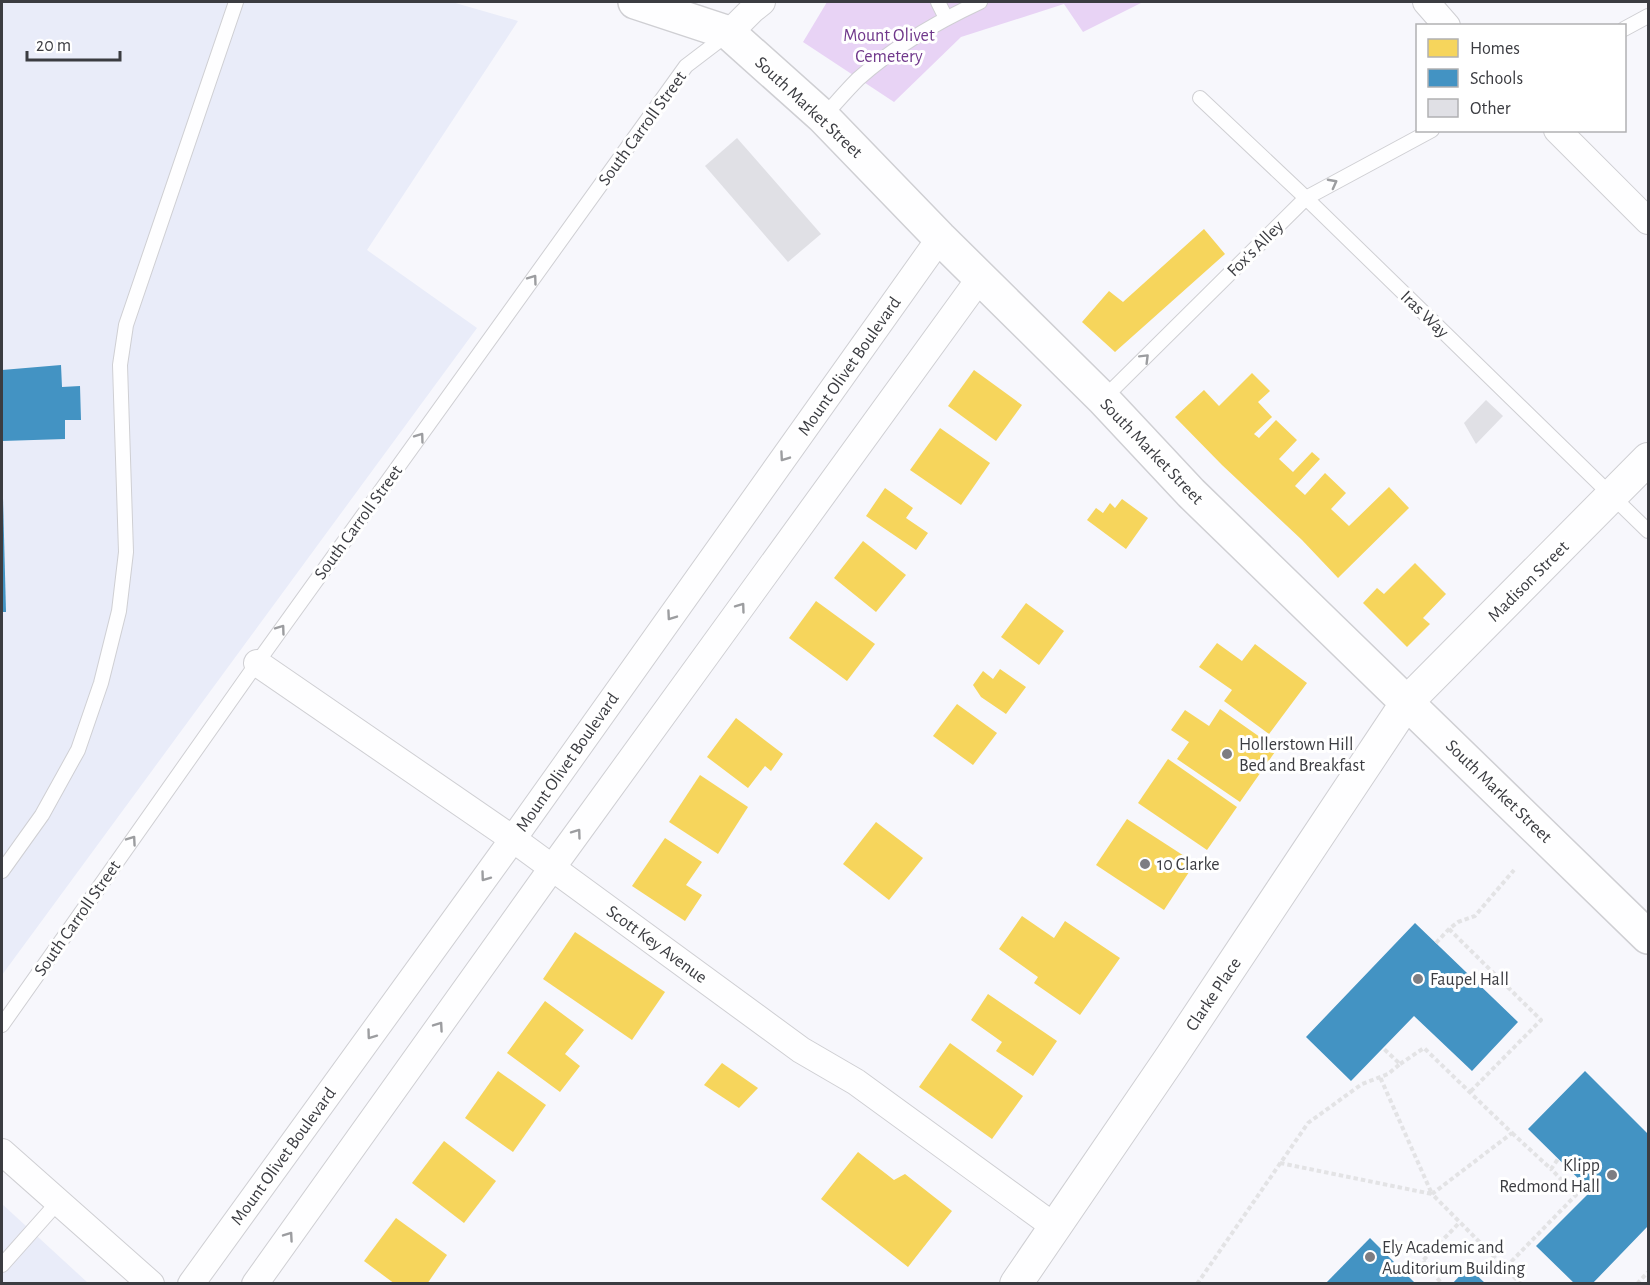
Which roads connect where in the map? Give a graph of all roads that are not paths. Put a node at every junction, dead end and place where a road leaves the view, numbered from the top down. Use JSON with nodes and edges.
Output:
{"nodes":[{"id":1,"x":236,"y":2,"type":"edge"},
{"id":2,"x":635,"y":2,"type":"edge"},
{"id":3,"x":762,"y":2,"type":"edge"},
{"id":4,"x":938,"y":2,"type":"edge"},
{"id":5,"x":980,"y":2,"type":"edge"},
{"id":6,"x":1426,"y":2,"type":"edge"},
{"id":7,"x":1648,"y":16,"type":"edge"},
{"id":8,"x":946,"y":18,"type":"junction"},
{"id":9,"x":1445,"y":24,"type":"edge"},
{"id":10,"x":1626,"y":28,"type":"edge"},
{"id":11,"x":729,"y":33,"type":"junction"},
{"id":12,"x":1200,"y":98,"type":"dead end"},
{"id":13,"x":823,"y":117,"type":"junction"},
{"id":14,"x":1428,"y":132,"type":"edge"},
{"id":15,"x":1559,"y":132,"type":"edge"},
{"id":16,"x":1306,"y":198,"type":"junction"},
{"id":17,"x":1648,"y":221,"type":"edge"},
{"id":18,"x":940,"y":238,"type":"junction"},
{"id":19,"x":980,"y":278,"type":"junction"},
{"id":20,"x":1103,"y":399,"type":"junction"},
{"id":21,"x":1648,"y":459,"type":"edge"},
{"id":22,"x":1613,"y":495,"type":"junction"},
{"id":23,"x":1648,"y":531,"type":"edge"},
{"id":24,"x":257,"y":663,"type":"junction"},
{"id":25,"x":1407,"y":702,"type":"junction"},
{"id":26,"x":513,"y":839,"type":"junction"},
{"id":27,"x":552,"y":868,"type":"junction"},
{"id":28,"x":2,"y":871,"type":"edge"},
{"id":29,"x":1648,"y":937,"type":"edge"},
{"id":30,"x":2,"y":1025,"type":"edge"},
{"id":31,"x":2,"y":1152,"type":"edge"},
{"id":32,"x":58,"y":1202,"type":"junction"},
{"id":33,"x":1055,"y":1227,"type":"junction"},
{"id":34,"x":2,"y":1265,"type":"edge"},
{"id":35,"x":151,"y":1284,"type":"edge"},
{"id":36,"x":191,"y":1284,"type":"edge"},
{"id":37,"x":255,"y":1284,"type":"edge"},
{"id":38,"x":1016,"y":1284,"type":"edge"}],
"edges":[{"from":1,"to":28,"type":"lane"},
{"from":2,"to":11,"type":"main road","name":"South Market Street"},
{"from":3,"to":11,"type":"street"},
{"from":4,"to":8,"type":"lane"},
{"from":5,"to":8,"type":"lane"},
{"from":6,"to":9,"type":"street"},
{"from":7,"to":10,"type":"lane"},
{"from":8,"to":13,"type":"lane"},
{"from":11,"to":13,"type":"main road","name":"South Market Street"},
{"from":24,"to":11,"type":"lane","name":"South Carroll Street","one_way":true},
{"from":12,"to":16,"type":"lane","name":"Iras Way"},
{"from":13,"to":18,"type":"main road","name":"South Market Street"},
{"from":16,"to":14,"type":"lane","name":"Fox's Alley","one_way":true},
{"from":15,"to":17,"type":"street"},
{"from":20,"to":16,"type":"lane","name":"Fox's Alley","one_way":true},
{"from":16,"to":22,"type":"lane","name":"Iras Way"},
{"from":18,"to":19,"type":"main road","name":"South Market Street"},
{"from":18,"to":26,"type":"street","name":"Mount Olivet Boulevard","one_way":true},
{"from":19,"to":20,"type":"main road","name":"South Market Street"},
{"from":27,"to":19,"type":"street","one_way":true},
{"from":20,"to":25,"type":"main road","name":"South Market Street"},
{"from":21,"to":22,"type":"street","name":"Madison Street"},
{"from":22,"to":23,"type":"lane","name":"Iras Way"},
{"from":22,"to":25,"type":"street","name":"Madison Street"},
{"from":24,"to":26,"type":"street","name":"Scott Key Avenue"},
{"from":30,"to":24,"type":"lane","name":"South Carroll Street","one_way":true},
{"from":25,"to":29,"type":"main road","name":"South Market Street"},
{"from":25,"to":33,"type":"street","name":"Clarke Place"},
{"from":26,"to":27,"type":"street","name":"Scott Key Avenue"},
{"from":26,"to":36,"type":"street","name":"Mount Olivet Boulevard","one_way":true},
{"from":27,"to":33,"type":"street","name":"Scott Key Avenue"},
{"from":37,"to":27,"type":"street","one_way":true},
{"from":31,"to":32,"type":"street"},
{"from":32,"to":34,"type":"lane"},
{"from":32,"to":35,"type":"street"},
{"from":33,"to":38,"type":"street","name":"Clarke Place"}]}
